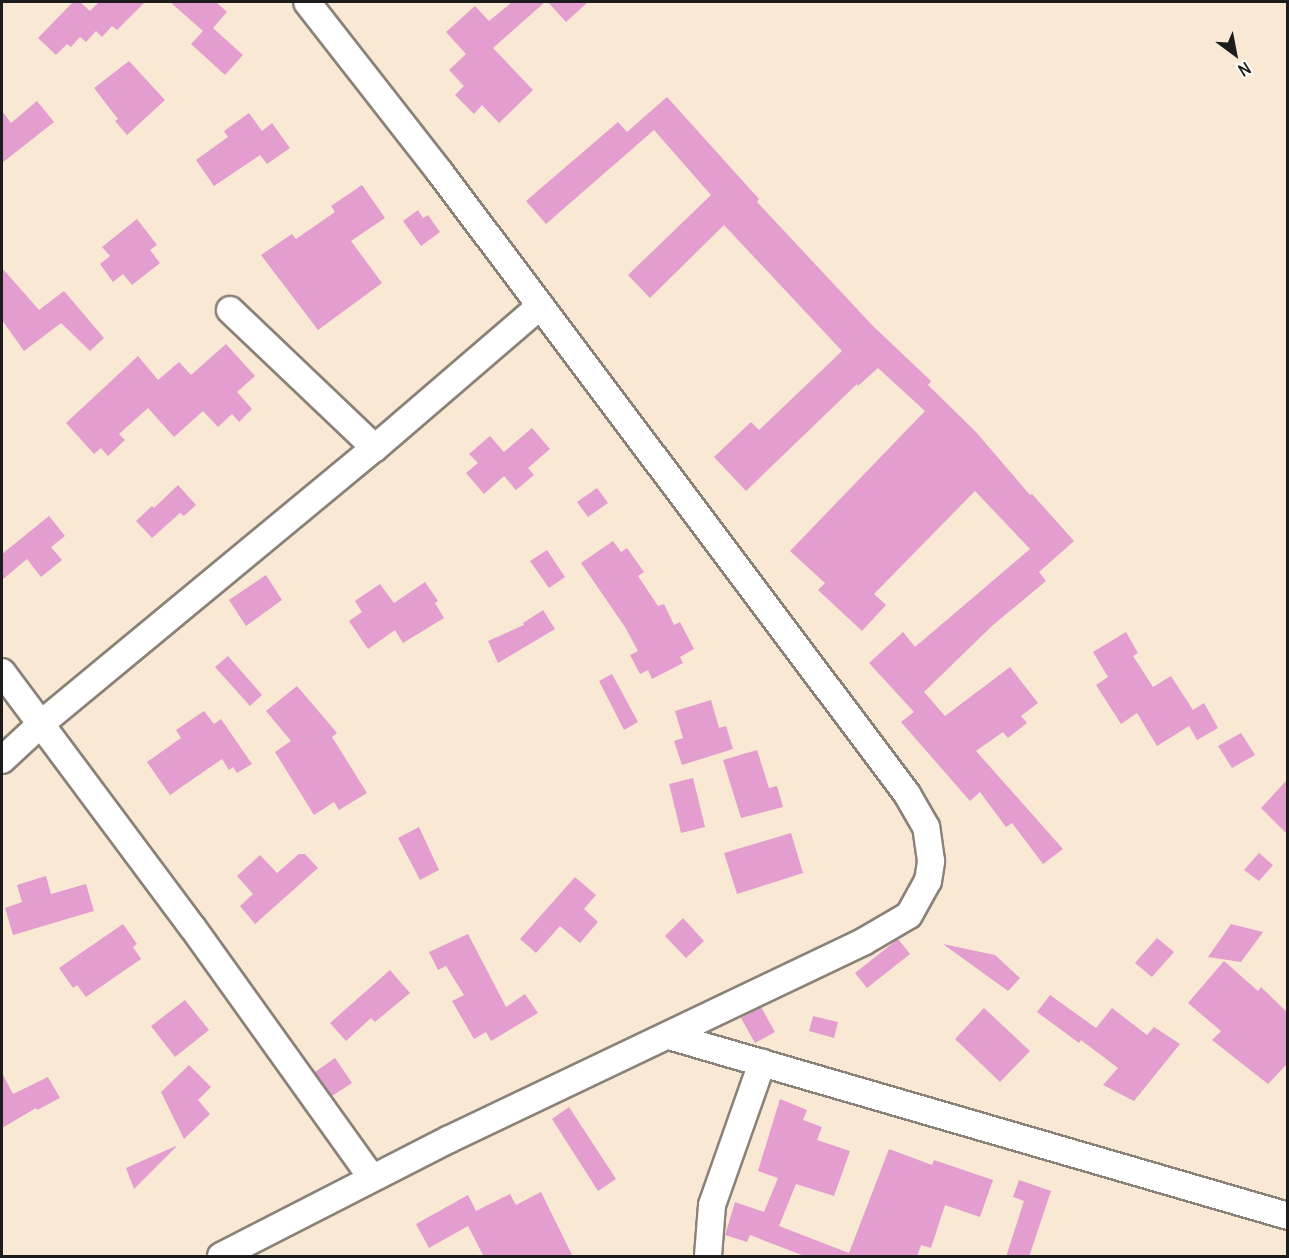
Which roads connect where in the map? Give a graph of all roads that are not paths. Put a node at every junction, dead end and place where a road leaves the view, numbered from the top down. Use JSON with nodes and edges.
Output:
{"nodes":[{"id":1,"x":307,"y":2,"type":"edge"},
{"id":2,"x":540,"y":306,"type":"junction"},
{"id":3,"x":230,"y":310,"type":"dead end"},
{"id":4,"x":375,"y":448,"type":"junction"},
{"id":5,"x":2,"y":672,"type":"edge"},
{"id":6,"x":42,"y":723,"type":"junction"},
{"id":7,"x":2,"y":760,"type":"edge"},
{"id":8,"x":669,"y":1036,"type":"junction"},
{"id":9,"x":762,"y":1063,"type":"junction"},
{"id":10,"x":372,"y":1178,"type":"junction"},
{"id":11,"x":1287,"y":1216,"type":"edge"},
{"id":12,"x":224,"y":1256,"type":"edge"},
{"id":13,"x":708,"y":1257,"type":"edge"}],
"edges":[{"from":1,"to":2,"type":"street"},
{"from":2,"to":4,"type":"street"},
{"from":2,"to":8,"type":"street"},
{"from":3,"to":4,"type":"street"},
{"from":4,"to":6,"type":"street"},
{"from":5,"to":6,"type":"street"},
{"from":6,"to":7,"type":"street"},
{"from":6,"to":10,"type":"street"},
{"from":8,"to":9,"type":"street"},
{"from":8,"to":10,"type":"street"},
{"from":9,"to":11,"type":"street"},
{"from":9,"to":13,"type":"street"},
{"from":10,"to":12,"type":"street"}]}
